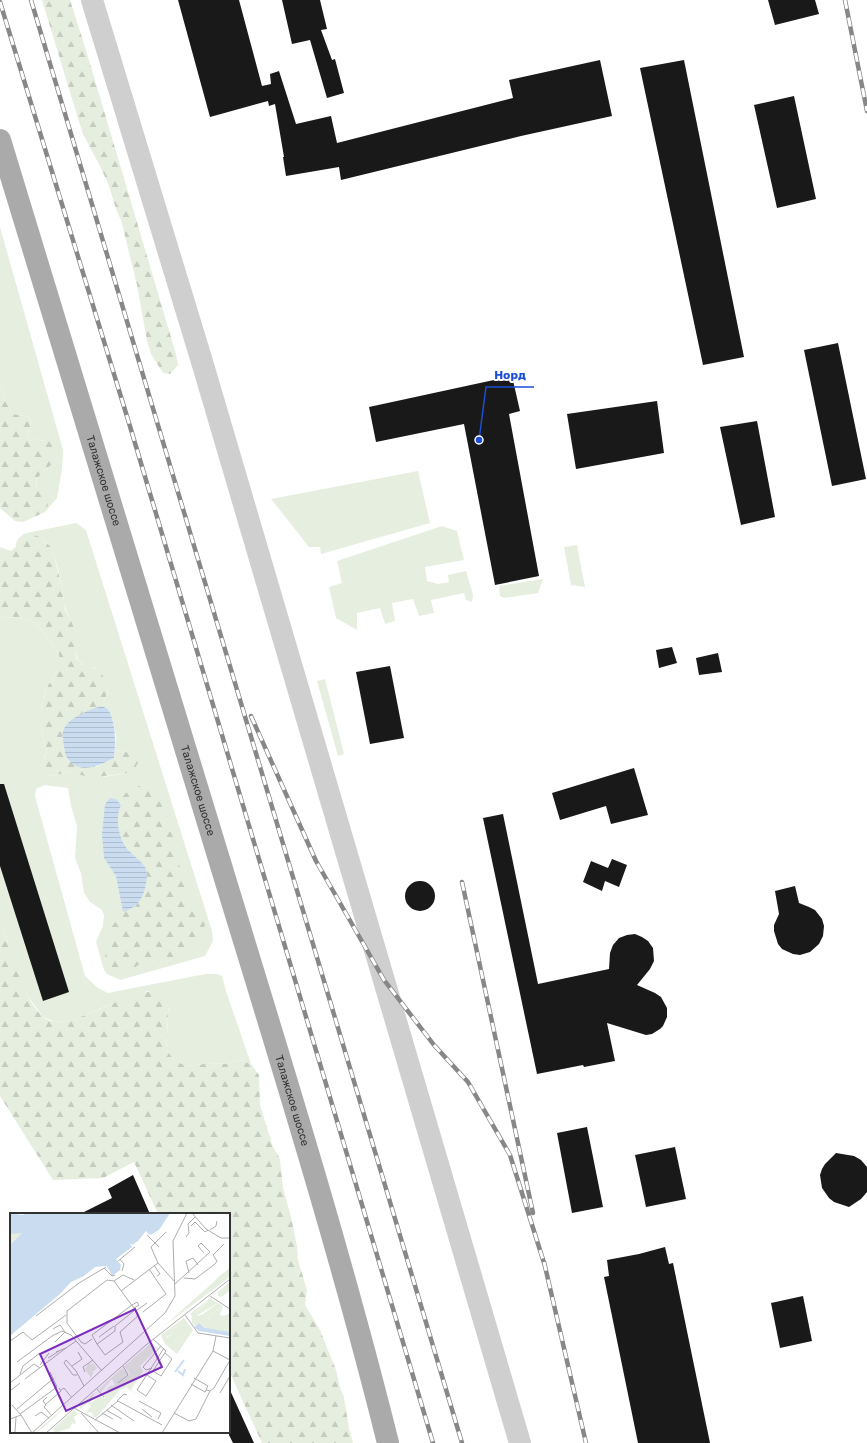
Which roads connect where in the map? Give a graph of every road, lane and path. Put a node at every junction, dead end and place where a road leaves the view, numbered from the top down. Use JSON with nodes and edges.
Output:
{"nodes":[{"id":1,"x":92,"y":0,"type":"edge"},
{"id":2,"x":0,"y":140,"type":"edge"},
{"id":3,"x":388,"y":1443,"type":"edge"},
{"id":4,"x":520,"y":1443,"type":"edge"}],
"edges":[{"from":1,"to":4,"type":"street"},
{"from":2,"to":3,"type":"main road","name":"Талажское шоссе"}]}
